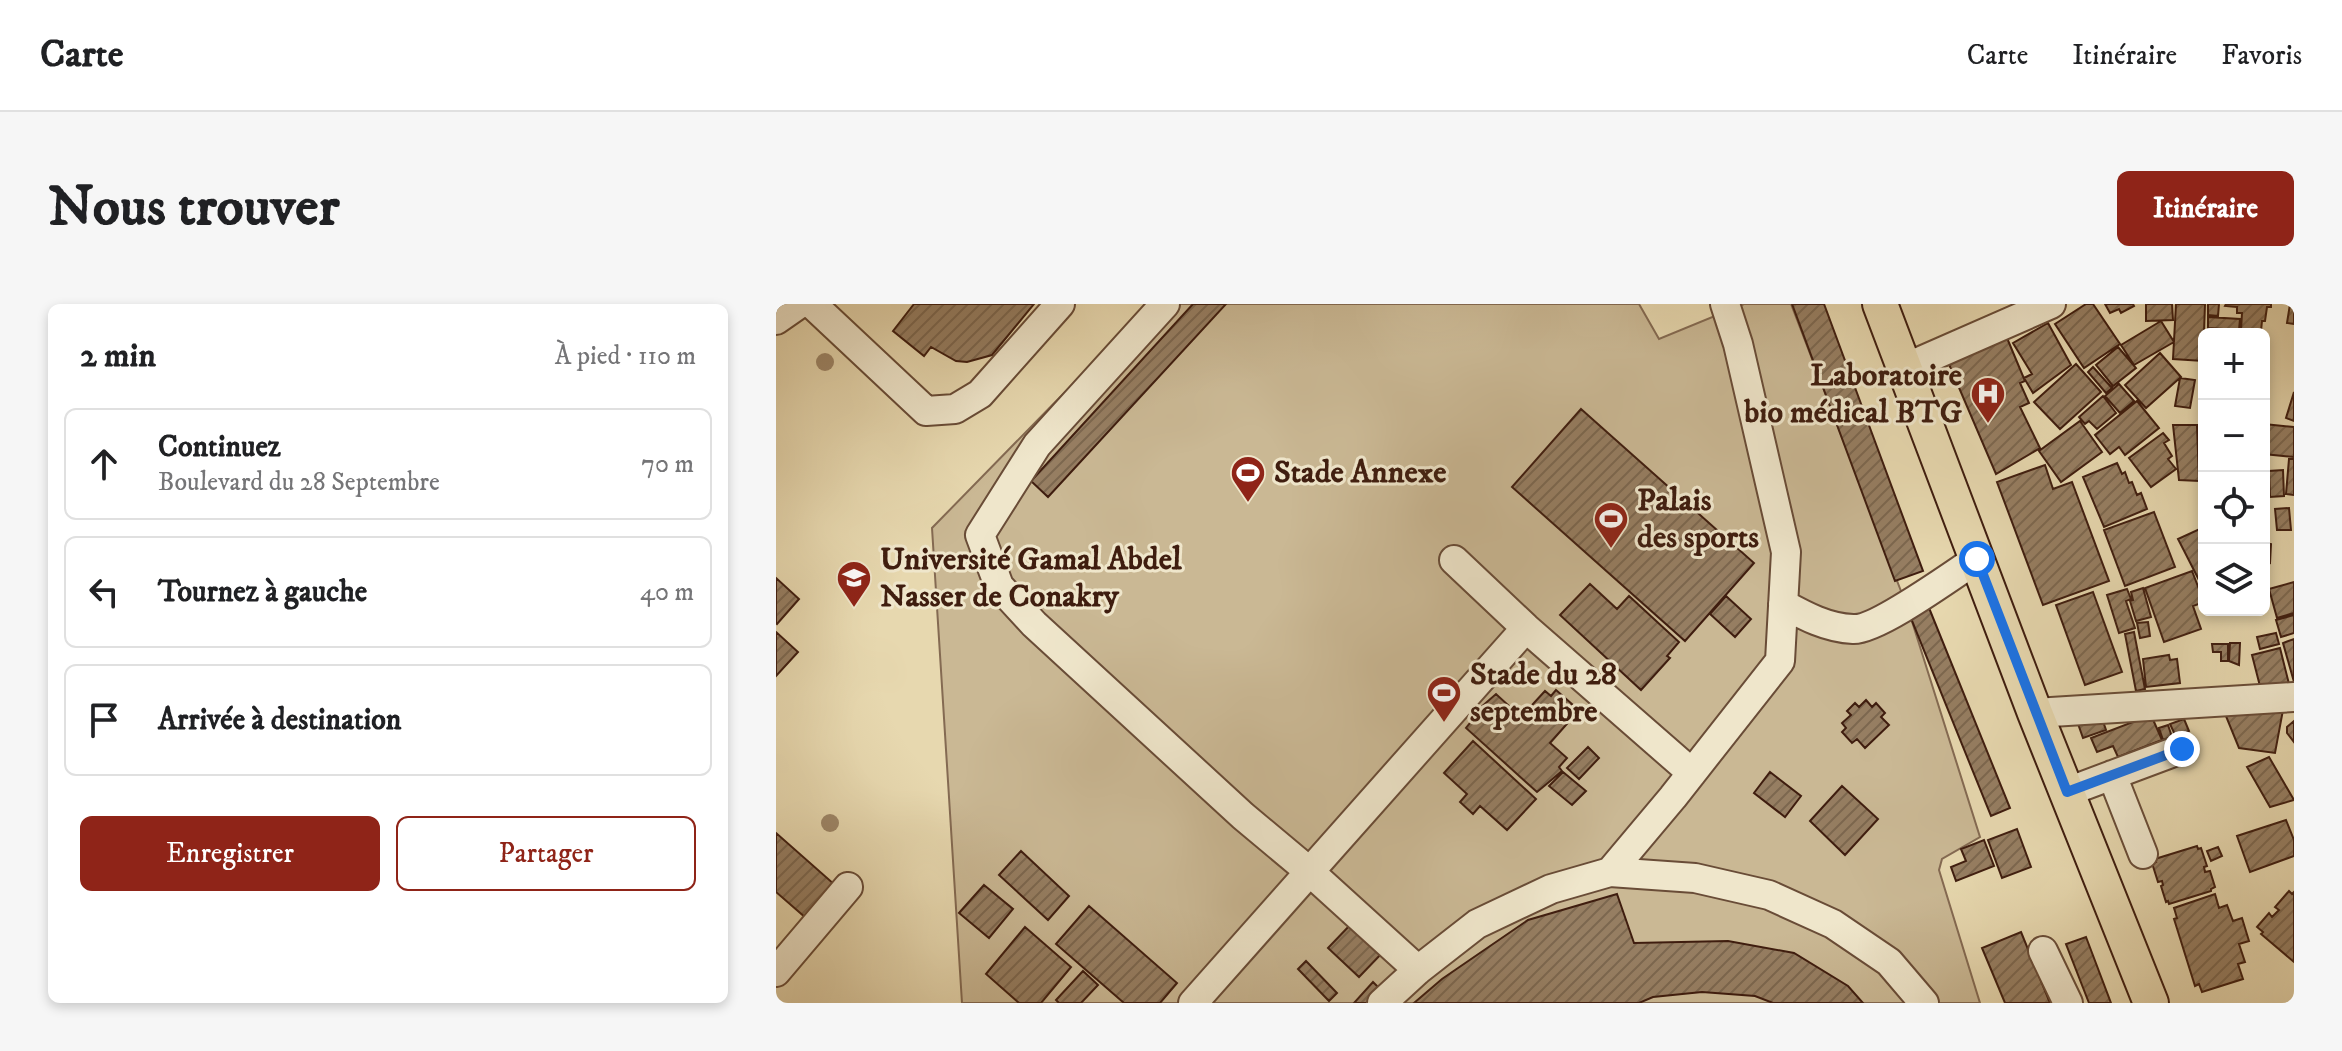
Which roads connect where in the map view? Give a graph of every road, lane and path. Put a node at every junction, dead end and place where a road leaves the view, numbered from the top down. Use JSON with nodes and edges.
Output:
{"nodes":[{"id":1,"x":799,"y":304,"type":"edge"},
{"id":2,"x":812,"y":304,"type":"edge"},
{"id":3,"x":1060,"y":304,"type":"edge"},
{"id":4,"x":1165,"y":304,"type":"edge"},
{"id":5,"x":1725,"y":304,"type":"edge"},
{"id":6,"x":1880,"y":304,"type":"edge"},
{"id":7,"x":2051,"y":304,"type":"edge"},
{"id":8,"x":776,"y":320,"type":"edge"},
{"id":9,"x":1905,"y":368,"type":"junction"},
{"id":10,"x":1977,"y":559,"type":"junction"},
{"id":11,"x":1454,"y":560,"type":"dead end"},
{"id":12,"x":1783,"y":604,"type":"junction"},
{"id":13,"x":1526,"y":628,"type":"junction"},
{"id":14,"x":2294,"y":697,"type":"edge"},
{"id":15,"x":2035,"y":713,"type":"junction"},
{"id":16,"x":2182,"y":749,"type":"dead end"},
{"id":17,"x":1692,"y":773,"type":"junction"},
{"id":18,"x":2112,"y":775,"type":"junction"},
{"id":19,"x":2067,"y":792,"type":"junction"},
{"id":20,"x":2143,"y":854,"type":"dead end"},
{"id":21,"x":1310,"y":872,"type":"junction"},
{"id":22,"x":1610,"y":872,"type":"junction"},
{"id":23,"x":848,"y":887,"type":"dead end"},
{"id":24,"x":2043,"y":951,"type":"dead end"},
{"id":25,"x":1418,"y":970,"type":"junction"},
{"id":26,"x":776,"y":972,"type":"edge"},
{"id":27,"x":1193,"y":1003,"type":"edge"},
{"id":28,"x":1382,"y":1003,"type":"edge"},
{"id":29,"x":1924,"y":1003,"type":"edge"},
{"id":30,"x":2068,"y":1003,"type":"edge"},
{"id":31,"x":2151,"y":1003,"type":"edge"}],
"edges":[{"from":1,"to":8,"type":"street"},
{"from":2,"to":3,"type":"street"},
{"from":4,"to":21,"type":"street"},
{"from":5,"to":12,"type":"street"},
{"from":6,"to":9,"type":"main road"},
{"from":7,"to":9,"type":"street"},
{"from":9,"to":10,"type":"main road"},
{"from":10,"to":12,"type":"street"},
{"from":10,"to":15,"type":"main road"},
{"from":11,"to":13,"type":"street"},
{"from":12,"to":17,"type":"street"},
{"from":13,"to":17,"type":"street"},
{"from":13,"to":21,"type":"street"},
{"from":14,"to":15,"type":"street"},
{"from":15,"to":19,"type":"main road"},
{"from":16,"to":18,"type":"street"},
{"from":17,"to":22,"type":"street"},
{"from":18,"to":19,"type":"street"},
{"from":18,"to":20,"type":"street"},
{"from":19,"to":31,"type":"main road"},
{"from":21,"to":25,"type":"street"},
{"from":21,"to":27,"type":"street"},
{"from":22,"to":25,"type":"street"},
{"from":22,"to":29,"type":"street"},
{"from":23,"to":26,"type":"street"},
{"from":24,"to":30,"type":"street"},
{"from":25,"to":28,"type":"street"}]}
